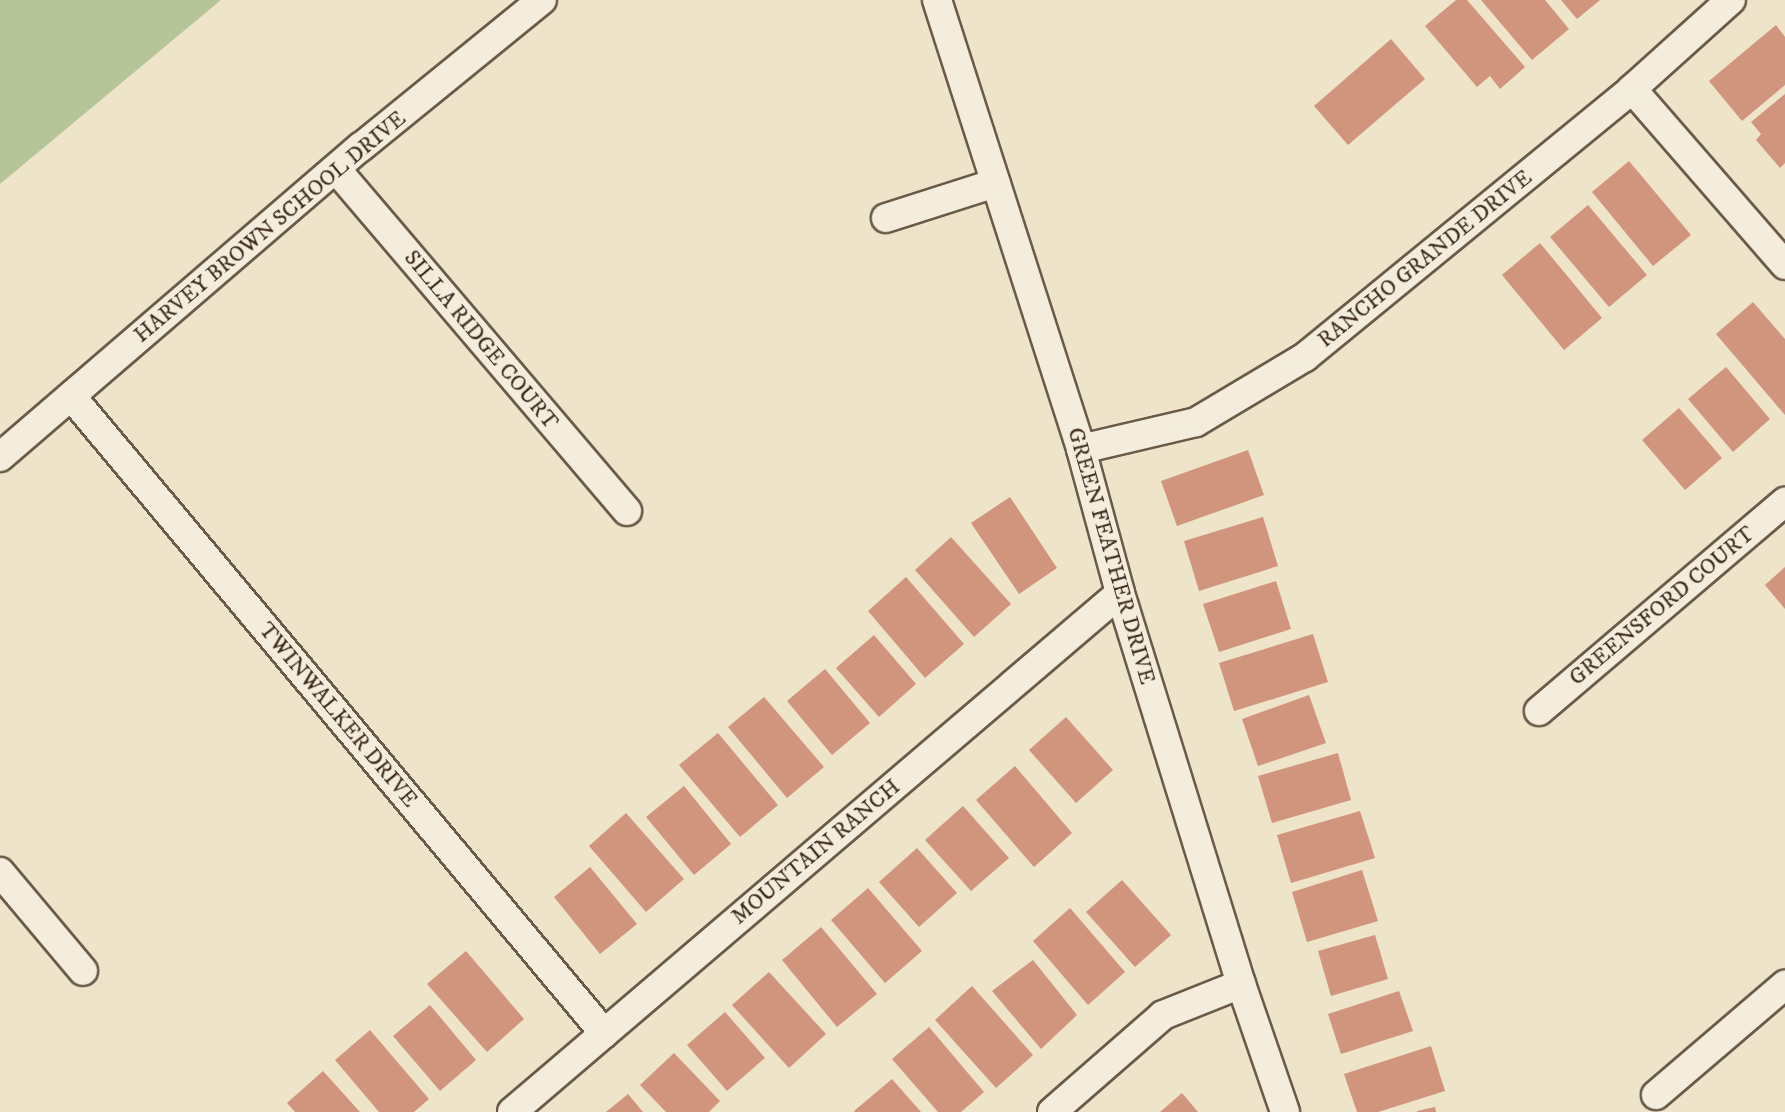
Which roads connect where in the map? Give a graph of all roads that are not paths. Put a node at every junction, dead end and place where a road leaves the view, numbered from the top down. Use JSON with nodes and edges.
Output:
{"nodes":[{"id":1,"x":542,"y":0,"type":"edge"},
{"id":2,"x":937,"y":0,"type":"edge"},
{"id":3,"x":1731,"y":0,"type":"edge"},
{"id":4,"x":1632,"y":89,"type":"junction"},
{"id":5,"x":336,"y":169,"type":"junction"},
{"id":6,"x":996,"y":183,"type":"junction"},
{"id":7,"x":886,"y":218,"type":"dead end"},
{"id":8,"x":1785,"y":265,"type":"edge"},
{"id":9,"x":71,"y":396,"type":"junction"},
{"id":10,"x":1081,"y":449,"type":"junction"},
{"id":11,"x":0,"y":457,"type":"edge"},
{"id":12,"x":1785,"y":502,"type":"edge"},
{"id":13,"x":627,"y":511,"type":"dead end"},
{"id":14,"x":1120,"y":593,"type":"junction"},
{"id":15,"x":1539,"y":711,"type":"dead end"},
{"id":16,"x":0,"y":872,"type":"edge"},
{"id":17,"x":83,"y":971,"type":"dead end"},
{"id":18,"x":1241,"y":984,"type":"junction"},
{"id":19,"x":1785,"y":985,"type":"edge"},
{"id":20,"x":604,"y":1034,"type":"junction"},
{"id":21,"x":1656,"y":1095,"type":"dead end"},
{"id":22,"x":512,"y":1112,"type":"edge"},
{"id":23,"x":1052,"y":1112,"type":"edge"},
{"id":24,"x":1285,"y":1112,"type":"edge"}],
"edges":[{"from":1,"to":5,"type":"street","name":"HARVEY BROWN SCHOOL DRIVE"},
{"from":2,"to":6,"type":"street","name":"GREEN FEATHER DRIVE"},
{"from":3,"to":4,"type":"street","name":"RANCHO GRANDE DRIVE"},
{"from":4,"to":8,"type":"street"},
{"from":4,"to":10,"type":"street","name":"RANCHO GRANDE DRIVE"},
{"from":5,"to":9,"type":"street","name":"HARVEY BROWN SCHOOL DRIVE"},
{"from":5,"to":13,"type":"street","name":"SILLA RIDGE COURT"},
{"from":6,"to":7,"type":"street"},
{"from":6,"to":10,"type":"street","name":"GREEN FEATHER DRIVE"},
{"from":9,"to":11,"type":"street","name":"HARVEY BROWN SCHOOL DRIVE"},
{"from":9,"to":20,"type":"street","name":"TWINWALKER DRIVE"},
{"from":10,"to":14,"type":"street","name":"GREEN FEATHER DRIVE"},
{"from":12,"to":15,"type":"street","name":"GREENSFORD COURT"},
{"from":14,"to":18,"type":"street","name":"GREEN FEATHER DRIVE"},
{"from":14,"to":20,"type":"street","name":"MOUNTAIN RANCH"},
{"from":16,"to":17,"type":"street"},
{"from":18,"to":23,"type":"street"},
{"from":18,"to":24,"type":"street","name":"GREEN FEATHER DRIVE"},
{"from":19,"to":21,"type":"street"},
{"from":20,"to":22,"type":"street","name":"MOUNTAIN RANCH"}]}
